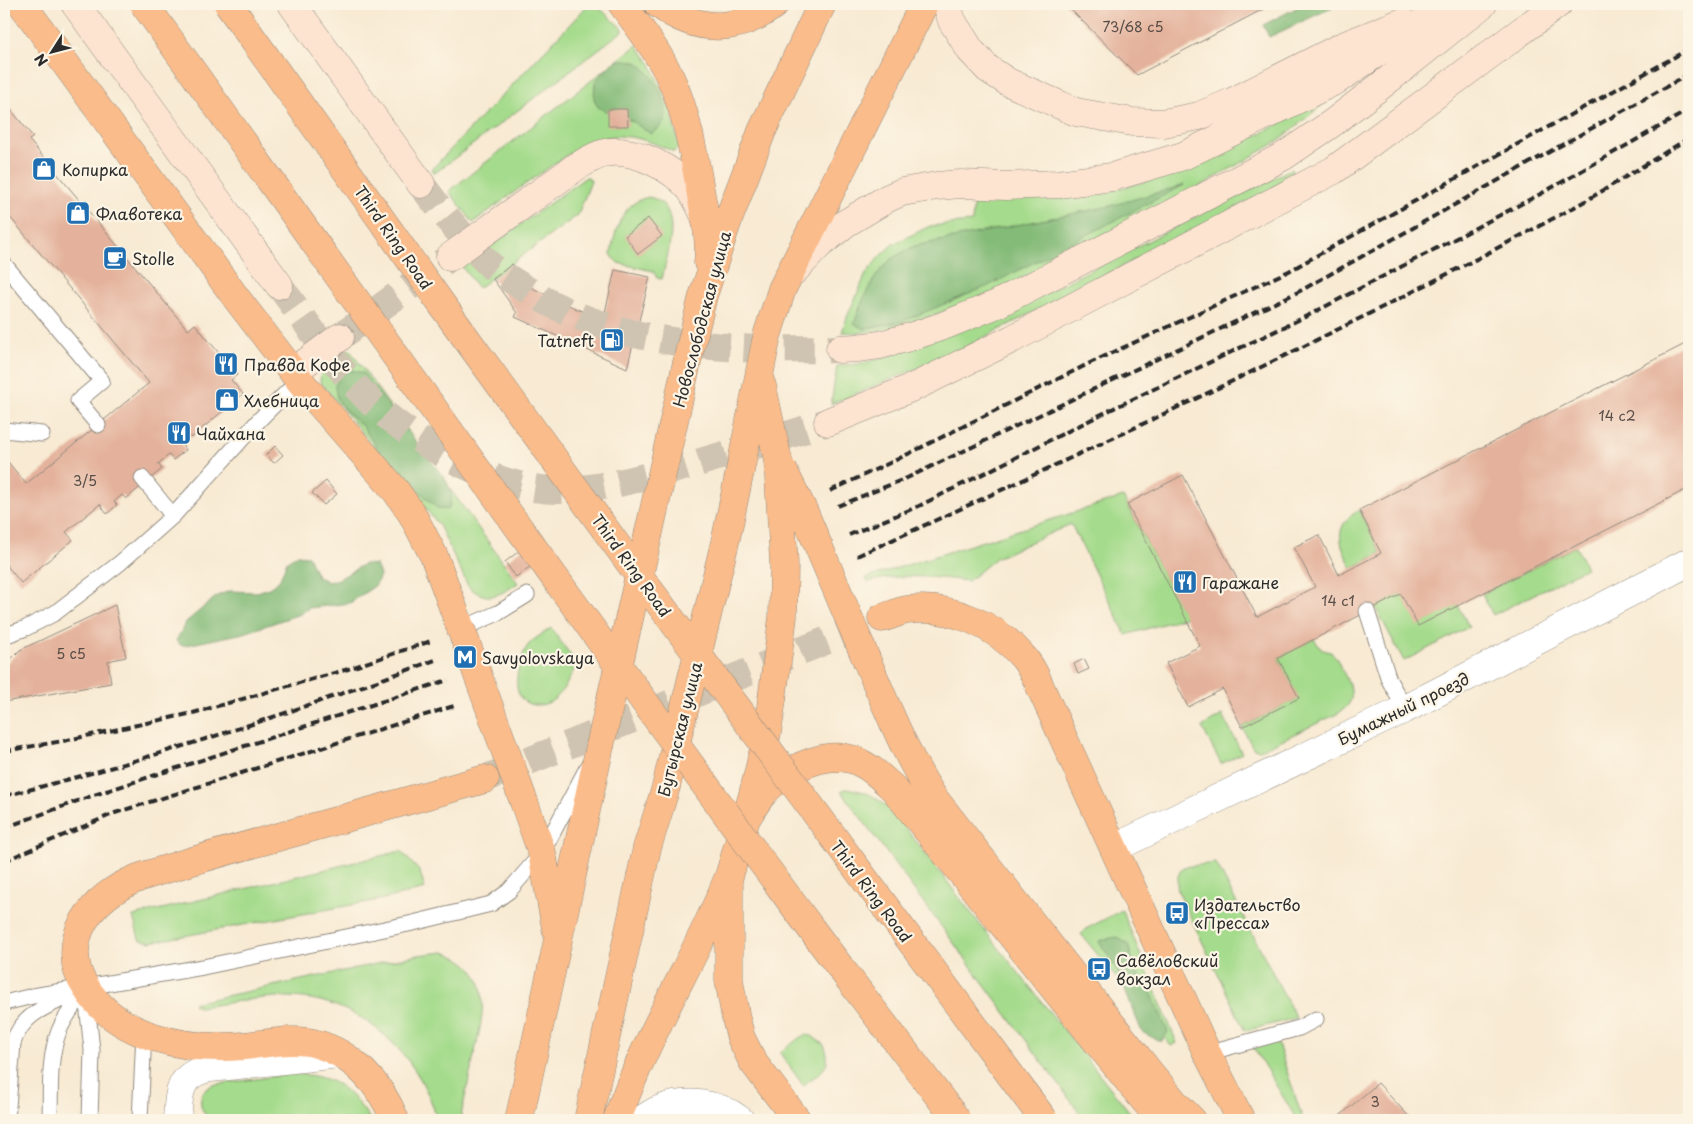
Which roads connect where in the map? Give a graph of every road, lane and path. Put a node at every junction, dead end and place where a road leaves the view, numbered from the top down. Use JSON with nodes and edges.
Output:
{"nodes":[{"id":1,"x":22,"y":4,"type":"edge"},
{"id":2,"x":75,"y":4,"type":"edge"},
{"id":3,"x":144,"y":4,"type":"edge"},
{"id":4,"x":228,"y":4,"type":"edge"},
{"id":5,"x":292,"y":4,"type":"edge"},
{"id":6,"x":622,"y":4,"type":"edge"},
{"id":7,"x":658,"y":4,"type":"edge"},
{"id":8,"x":775,"y":4,"type":"edge"},
{"id":9,"x":822,"y":4,"type":"edge"},
{"id":10,"x":924,"y":4,"type":"edge"},
{"id":11,"x":947,"y":4,"type":"edge"},
{"id":12,"x":1449,"y":4,"type":"edge"},
{"id":13,"x":1483,"y":4,"type":"edge"},
{"id":14,"x":1558,"y":4,"type":"edge"},
{"id":15,"x":420,"y":184,"type":"tunnel mouth"},
{"id":16,"x":705,"y":216,"type":"junction"},
{"id":17,"x":450,"y":257,"type":"tunnel mouth"},
{"id":18,"x":4,"y":264,"type":"edge"},
{"id":19,"x":279,"y":285,"type":"tunnel mouth"},
{"id":20,"x":782,"y":289,"type":"junction"},
{"id":21,"x":703,"y":296,"type":"junction"},
{"id":22,"x":340,"y":337,"type":"tunnel mouth"},
{"id":23,"x":840,"y":349,"type":"tunnel mouth"},
{"id":24,"x":760,"y":368,"type":"junction"},
{"id":25,"x":296,"y":376,"type":"junction"},
{"id":26,"x":828,"y":422,"type":"tunnel mouth"},
{"id":27,"x":98,"y":425,"type":"dead end"},
{"id":28,"x":4,"y":430,"type":"edge"},
{"id":29,"x":42,"y":434,"type":"dead end"},
{"id":30,"x":778,"y":460,"type":"junction"},
{"id":31,"x":142,"y":478,"type":"dead end"},
{"id":32,"x":173,"y":516,"type":"junction"},
{"id":33,"x":1689,"y":562,"type":"edge"},
{"id":34,"x":527,"y":595,"type":"dead end"},
{"id":35,"x":1367,"y":611,"type":"dead end"},
{"id":36,"x":882,"y":618,"type":"tunnel mouth"},
{"id":37,"x":461,"y":629,"type":"junction"},
{"id":38,"x":4,"y":636,"type":"edge"},
{"id":39,"x":1405,"y":710,"type":"junction"},
{"id":40,"x":587,"y":776,"type":"junction"},
{"id":41,"x":485,"y":779,"type":"tunnel mouth"},
{"id":42,"x":746,"y":819,"type":"junction"},
{"id":43,"x":1114,"y":848,"type":"junction"},
{"id":44,"x":542,"y":853,"type":"junction"},
{"id":45,"x":729,"y":875,"type":"junction"},
{"id":46,"x":559,"y":942,"type":"junction"},
{"id":47,"x":85,"y":988,"type":"junction"},
{"id":48,"x":4,"y":1003,"type":"edge"},
{"id":49,"x":1316,"y":1019,"type":"dead end"},
{"id":50,"x":144,"y":1033,"type":"junction"},
{"id":51,"x":1208,"y":1053,"type":"junction"},
{"id":52,"x":339,"y":1054,"type":"junction"},
{"id":53,"x":7,"y":1120,"type":"edge"},
{"id":54,"x":50,"y":1120,"type":"edge"},
{"id":55,"x":90,"y":1120,"type":"edge"},
{"id":56,"x":140,"y":1120,"type":"edge"},
{"id":57,"x":177,"y":1120,"type":"edge"},
{"id":58,"x":395,"y":1120,"type":"edge"},
{"id":59,"x":519,"y":1120,"type":"edge"},
{"id":60,"x":588,"y":1120,"type":"edge"},
{"id":61,"x":617,"y":1120,"type":"edge"},
{"id":62,"x":641,"y":1120,"type":"edge"},
{"id":63,"x":740,"y":1120,"type":"edge"},
{"id":64,"x":797,"y":1120,"type":"edge"},
{"id":65,"x":957,"y":1120,"type":"edge"},
{"id":66,"x":1044,"y":1120,"type":"edge"},
{"id":67,"x":1161,"y":1120,"type":"edge"},
{"id":68,"x":1192,"y":1120,"type":"edge"},
{"id":69,"x":1240,"y":1120,"type":"edge"}],
"edges":[{"from":1,"to":25,"type":"main road"},
{"from":2,"to":19,"type":"street"},
{"from":3,"to":65,"type":"main road","bridge":true},
{"from":4,"to":66,"type":"main road","name":"Third Ring Road","bridge":true},
{"from":5,"to":15,"type":"street"},
{"from":6,"to":16,"type":"main road"},
{"from":7,"to":8,"type":"main road"},
{"from":9,"to":21,"type":"main road","name":"Новослободская улица"},
{"from":10,"to":20,"type":"main road"},
{"from":11,"to":12,"type":"street"},
{"from":12,"to":20,"type":"street"},
{"from":13,"to":23,"type":"street"},
{"from":14,"to":26,"type":"street"},
{"from":16,"to":17,"type":"street"},
{"from":16,"to":21,"type":"main road"},
{"from":18,"to":27,"type":"lane"},
{"from":20,"to":24,"type":"main road","name":"Бутырская улица"},
{"from":21,"to":40,"type":"main road","name":"Новослободская улица","bridge":true},
{"from":22,"to":25,"type":"street"},
{"from":24,"to":30,"type":"main road"},
{"from":24,"to":60,"type":"main road","name":"Бутырская улица","bridge":true},
{"from":25,"to":32,"type":"lane"},
{"from":25,"to":37,"type":"main road"},
{"from":28,"to":29,"type":"lane"},
{"from":30,"to":42,"type":"main road","bridge":true},
{"from":30,"to":68,"type":"main road","bridge":true},
{"from":31,"to":32,"type":"lane"},
{"from":32,"to":38,"type":"lane"},
{"from":33,"to":39,"type":"street","name":"Бумажный проезд"},
{"from":34,"to":37,"type":"lane"},
{"from":35,"to":39,"type":"lane"},
{"from":36,"to":43,"type":"main road"},
{"from":37,"to":44,"type":"main road","bridge":true},
{"from":39,"to":43,"type":"street","name":"Бумажный проезд"},
{"from":40,"to":44,"type":"lane"},
{"from":40,"to":46,"type":"main road"},
{"from":41,"to":47,"type":"main road"},
{"from":42,"to":45,"type":"main road"},
{"from":42,"to":67,"type":"main road"},
{"from":43,"to":51,"type":"main road"},
{"from":44,"to":46,"type":"main road"},
{"from":44,"to":47,"type":"lane"},
{"from":45,"to":61,"type":"main road"},
{"from":45,"to":64,"type":"main road"},
{"from":46,"to":59,"type":"main road"},
{"from":47,"to":48,"type":"lane"},
{"from":47,"to":50,"type":"main road"},
{"from":47,"to":53,"type":"lane"},
{"from":47,"to":54,"type":"lane"},
{"from":47,"to":55,"type":"lane"},
{"from":49,"to":51,"type":"lane"},
{"from":50,"to":52,"type":"main road"},
{"from":50,"to":56,"type":"lane"},
{"from":51,"to":69,"type":"main road"},
{"from":52,"to":57,"type":"street"},
{"from":52,"to":58,"type":"main road"},
{"from":62,"to":63,"type":"street"}]}
